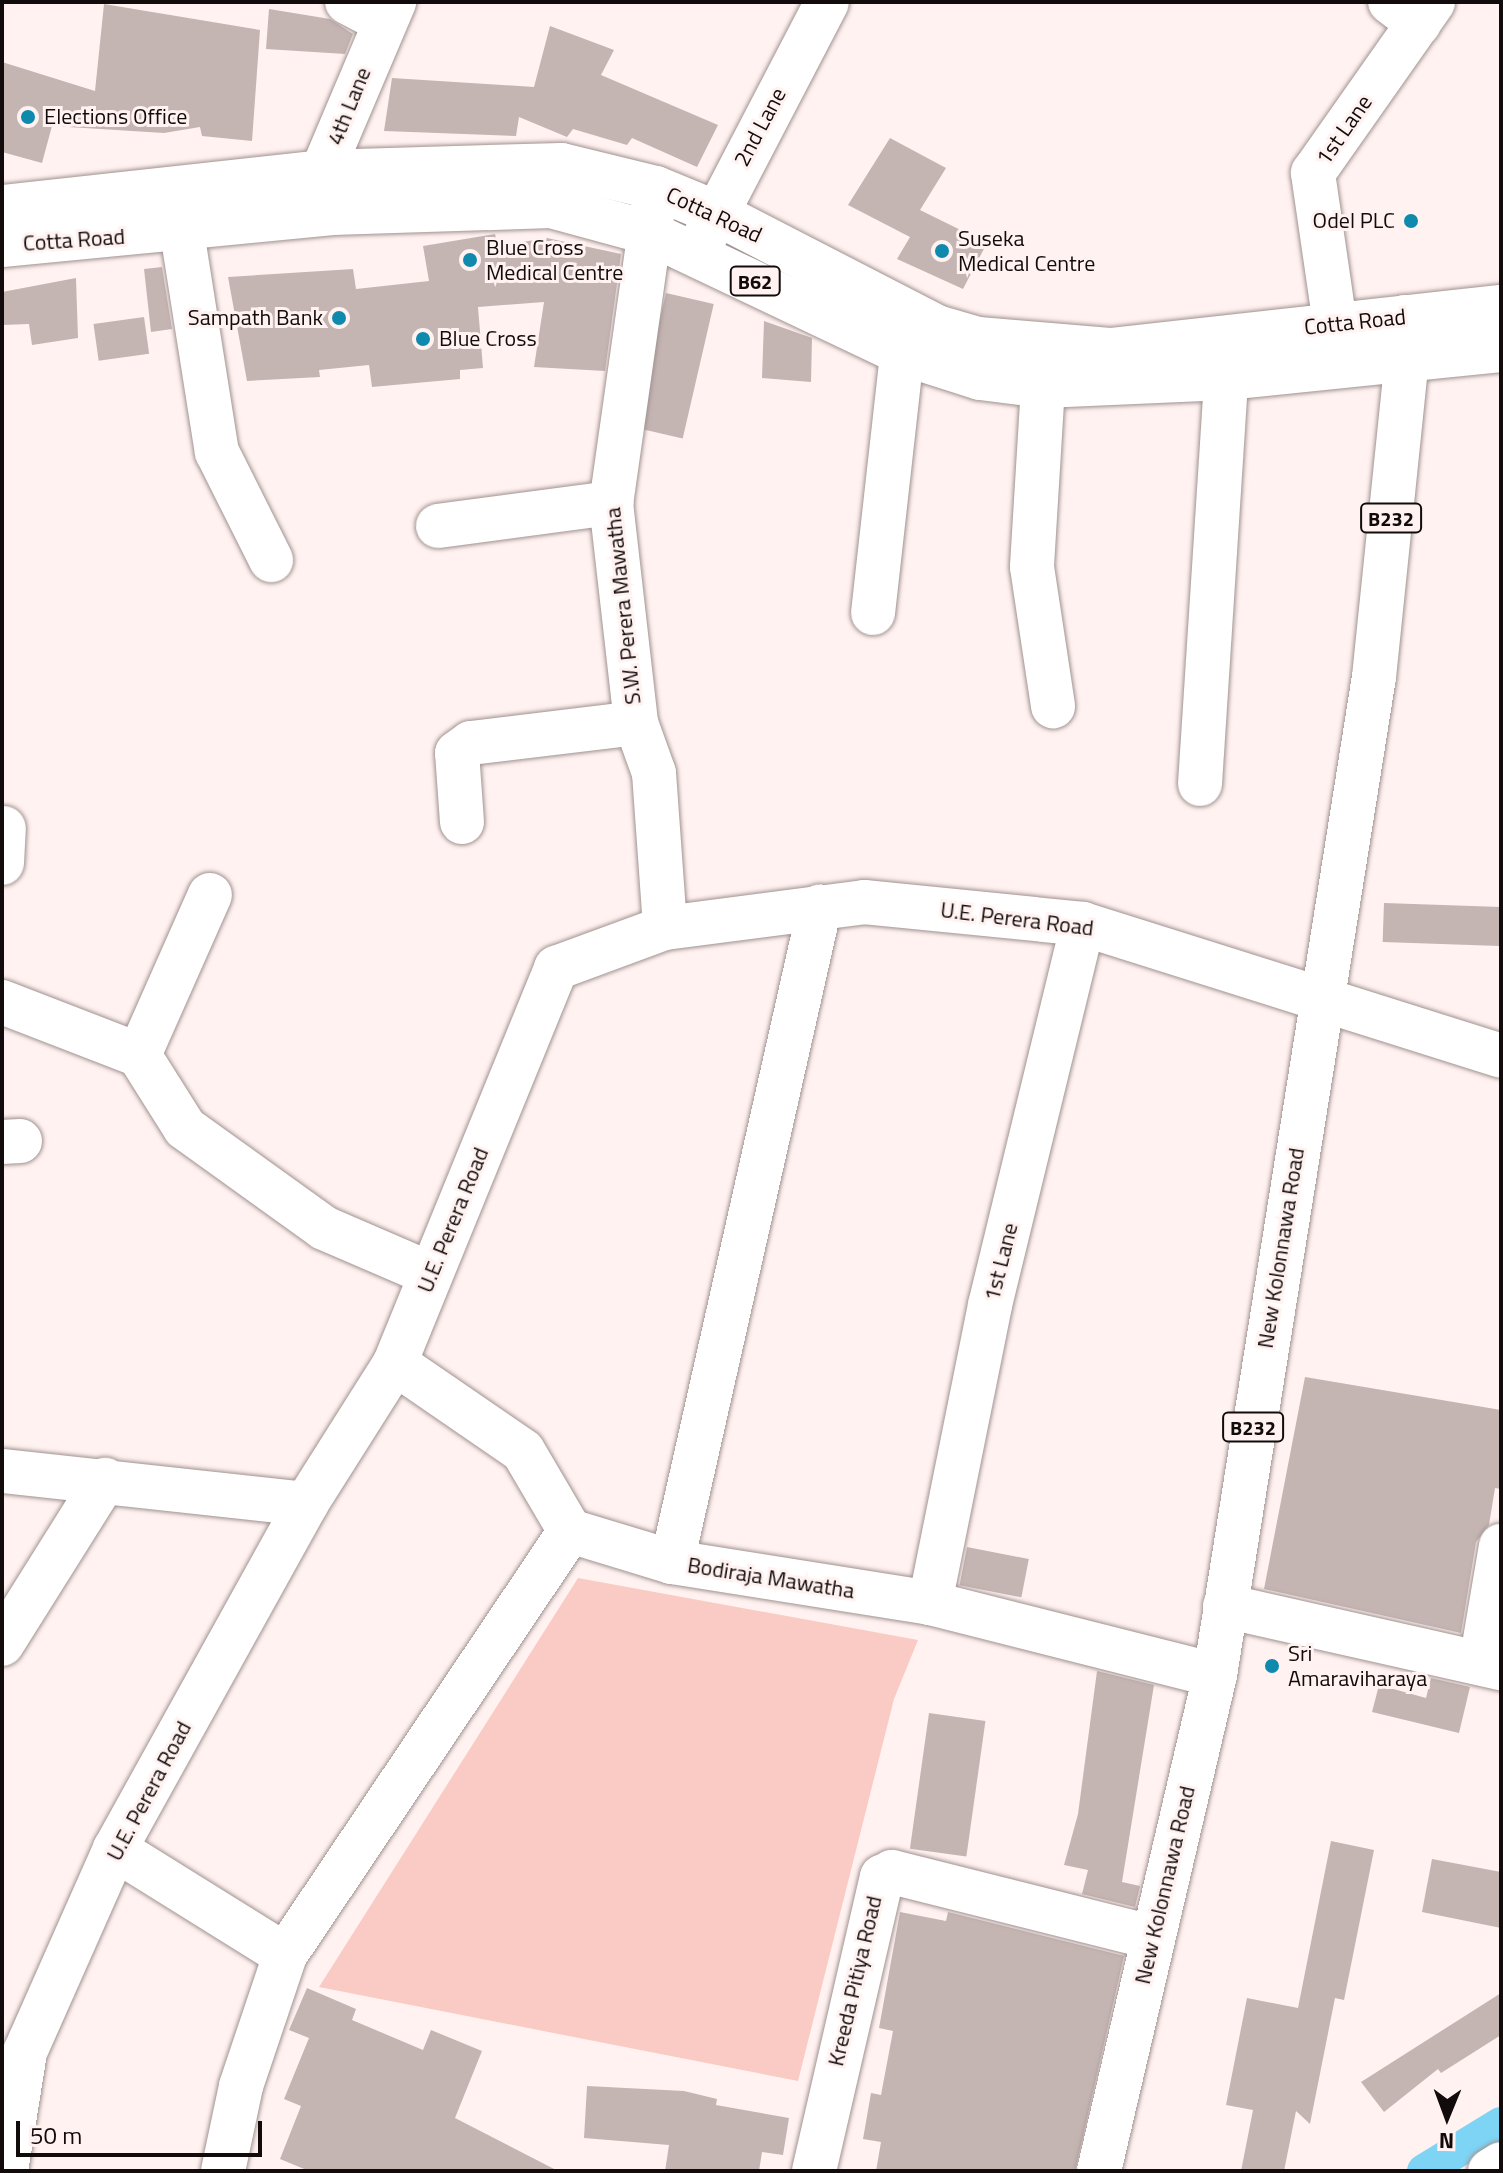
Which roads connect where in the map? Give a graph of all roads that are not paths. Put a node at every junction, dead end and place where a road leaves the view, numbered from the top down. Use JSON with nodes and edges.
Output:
{"nodes":[{"id":1,"x":827,"y":2,"type":"edge"},
{"id":2,"x":375,"y":8,"type":"edge"},
{"id":3,"x":1414,"y":9,"type":"edge"},
{"id":4,"x":656,"y":188,"type":"junction"},
{"id":5,"x":327,"y":193,"type":"junction"},
{"id":6,"x":714,"y":212,"type":"junction"},
{"id":7,"x":17,"y":225,"type":"edge"},
{"id":8,"x":182,"y":232,"type":"junction"},
{"id":9,"x":647,"y":232,"type":"junction"},
{"id":10,"x":697,"y":253,"type":"junction"},
{"id":11,"x":1501,"y":307,"type":"edge"},
{"id":12,"x":1335,"y":324,"type":"junction"},
{"id":13,"x":1406,"y":338,"type":"junction"},
{"id":14,"x":1501,"y":350,"type":"edge"},
{"id":15,"x":902,"y":353,"type":"junction"},
{"id":16,"x":1226,"y":378,"type":"junction"},
{"id":17,"x":1043,"y":386,"type":"junction"},
{"id":18,"x":611,"y":503,"type":"junction"},
{"id":19,"x":438,"y":526,"type":"dead end"},
{"id":20,"x":271,"y":560,"type":"dead end"},
{"id":21,"x":873,"y":613,"type":"dead end"},
{"id":22,"x":1053,"y":706,"type":"dead end"},
{"id":23,"x":636,"y":723,"type":"junction"},
{"id":24,"x":1200,"y":784,"type":"dead end"},
{"id":25,"x":462,"y":822,"type":"dead end"},
{"id":26,"x":210,"y":895,"type":"dead end"},
{"id":27,"x":820,"y":906,"type":"junction"},
{"id":28,"x":1083,"y":924,"type":"junction"},
{"id":29,"x":665,"y":928,"type":"junction"},
{"id":30,"x":1319,"y":1000,"type":"junction"},
{"id":31,"x":2,"y":1002,"type":"edge"},
{"id":32,"x":139,"y":1055,"type":"junction"},
{"id":33,"x":1501,"y":1056,"type":"edge"},
{"id":34,"x":431,"y":1274,"type":"junction"},
{"id":35,"x":395,"y":1363,"type":"junction"},
{"id":36,"x":2,"y":1471,"type":"edge"},
{"id":37,"x":105,"y":1480,"type":"junction"},
{"id":38,"x":306,"y":1504,"type":"junction"},
{"id":39,"x":570,"y":1531,"type":"junction"},
{"id":40,"x":1501,"y":1546,"type":"edge"},
{"id":41,"x":672,"y":1562,"type":"junction"},
{"id":42,"x":930,"y":1603,"type":"junction"},
{"id":43,"x":1225,"y":1606,"type":"junction"},
{"id":44,"x":2,"y":1644,"type":"edge"},
{"id":45,"x":1491,"y":1665,"type":"edge"},
{"id":46,"x":1215,"y":1675,"type":"junction"},
{"id":47,"x":115,"y":1849,"type":"junction"},
{"id":48,"x":1151,"y":1937,"type":"junction"},
{"id":49,"x":285,"y":1955,"type":"junction"},
{"id":50,"x":1501,"y":2164,"type":"edge"},
{"id":51,"x":6,"y":2171,"type":"edge"},
{"id":52,"x":223,"y":2171,"type":"edge"},
{"id":53,"x":814,"y":2171,"type":"edge"},
{"id":54,"x":1099,"y":2171,"type":"edge"},
{"id":55,"x":1490,"y":2171,"type":"edge"}],
"edges":[{"from":1,"to":6,"type":"street","name":"2nd Lane"},
{"from":2,"to":5,"type":"street","name":"4th Lane"},
{"from":3,"to":12,"type":"street","name":"1st Lane"},
{"from":4,"to":5,"type":"street","name":"Cotta Road","number":"B62"},
{"from":4,"to":6,"type":"street","name":"Cotta Road","number":"B62"},
{"from":4,"to":9,"type":"street","name":"S.W. Perera Mawatha"},
{"from":5,"to":7,"type":"street","name":"Cotta Road","number":"B62"},
{"from":5,"to":8,"type":"street","name":"Cotta Road","number":"B62"},
{"from":5,"to":9,"type":"street","name":"Cotta Road","number":"B62"},
{"from":6,"to":10,"type":"street","name":"2nd Lane"},
{"from":6,"to":12,"type":"street","name":"Cotta Road","number":"B62"},
{"from":7,"to":8,"type":"street","name":"Cotta Road","number":"B62"},
{"from":8,"to":20,"type":"street"},
{"from":9,"to":10,"type":"street","name":"Cotta Road","number":"B62"},
{"from":9,"to":18,"type":"street","name":"S.W. Perera Mawatha"},
{"from":10,"to":15,"type":"street","name":"Cotta Road","number":"B62"},
{"from":11,"to":13,"type":"street","name":"Cotta Road","number":"B62"},
{"from":12,"to":13,"type":"street","name":"Cotta Road","number":"B62"},
{"from":13,"to":14,"type":"street","name":"Cotta Road","number":"B62"},
{"from":13,"to":16,"type":"street","name":"Cotta Road","number":"B62"},
{"from":13,"to":30,"type":"street","name":"New Kolonnawa Road","number":"B232"},
{"from":15,"to":17,"type":"street","name":"Cotta Road","number":"B62"},
{"from":15,"to":21,"type":"street"},
{"from":16,"to":17,"type":"street","name":"Cotta Road","number":"B62"},
{"from":16,"to":24,"type":"street"},
{"from":17,"to":22,"type":"street"},
{"from":18,"to":19,"type":"street"},
{"from":18,"to":23,"type":"street","name":"S.W. Perera Mawatha"},
{"from":23,"to":25,"type":"street"},
{"from":23,"to":29,"type":"street","name":"S.W. Perera Mawatha"},
{"from":26,"to":32,"type":"street"},
{"from":27,"to":28,"type":"street","name":"U.E. Perera Road"},
{"from":27,"to":29,"type":"street","name":"U.E. Perera Road"},
{"from":27,"to":41,"type":"street"},
{"from":28,"to":30,"type":"street","name":"U.E. Perera Road"},
{"from":28,"to":42,"type":"street","name":"1st Lane"},
{"from":29,"to":34,"type":"street","name":"U.E. Perera Road"},
{"from":30,"to":33,"type":"street","name":"U.E. Perera Road"},
{"from":30,"to":43,"type":"street","name":"New Kolonnawa Road","number":"B232"},
{"from":31,"to":32,"type":"street"},
{"from":32,"to":34,"type":"street"},
{"from":34,"to":35,"type":"street","name":"U.E. Perera Road"},
{"from":35,"to":38,"type":"street","name":"U.E. Perera Road"},
{"from":35,"to":39,"type":"street"},
{"from":36,"to":37,"type":"street"},
{"from":37,"to":38,"type":"street"},
{"from":37,"to":44,"type":"street"},
{"from":38,"to":47,"type":"street","name":"U.E. Perera Road"},
{"from":39,"to":41,"type":"street","name":"Bodiraja Mawatha"},
{"from":39,"to":49,"type":"street"},
{"from":40,"to":45,"type":"street"},
{"from":41,"to":42,"type":"street","name":"Bodiraja Mawatha"},
{"from":42,"to":46,"type":"street","name":"Bodiraja Mawatha"},
{"from":43,"to":45,"type":"street"},
{"from":43,"to":46,"type":"street","name":"New Kolonnawa Road","number":"B232"},
{"from":46,"to":48,"type":"street","name":"New Kolonnawa Road","number":"B232"},
{"from":47,"to":49,"type":"street"},
{"from":47,"to":51,"type":"street","name":"U.E. Perera Road"},
{"from":48,"to":53,"type":"street","name":"Kreeda Pitiya Road"},
{"from":48,"to":54,"type":"street","name":"New Kolonnawa Road","number":"B232"},
{"from":49,"to":52,"type":"street"},
{"from":50,"to":55,"type":"street"}]}
